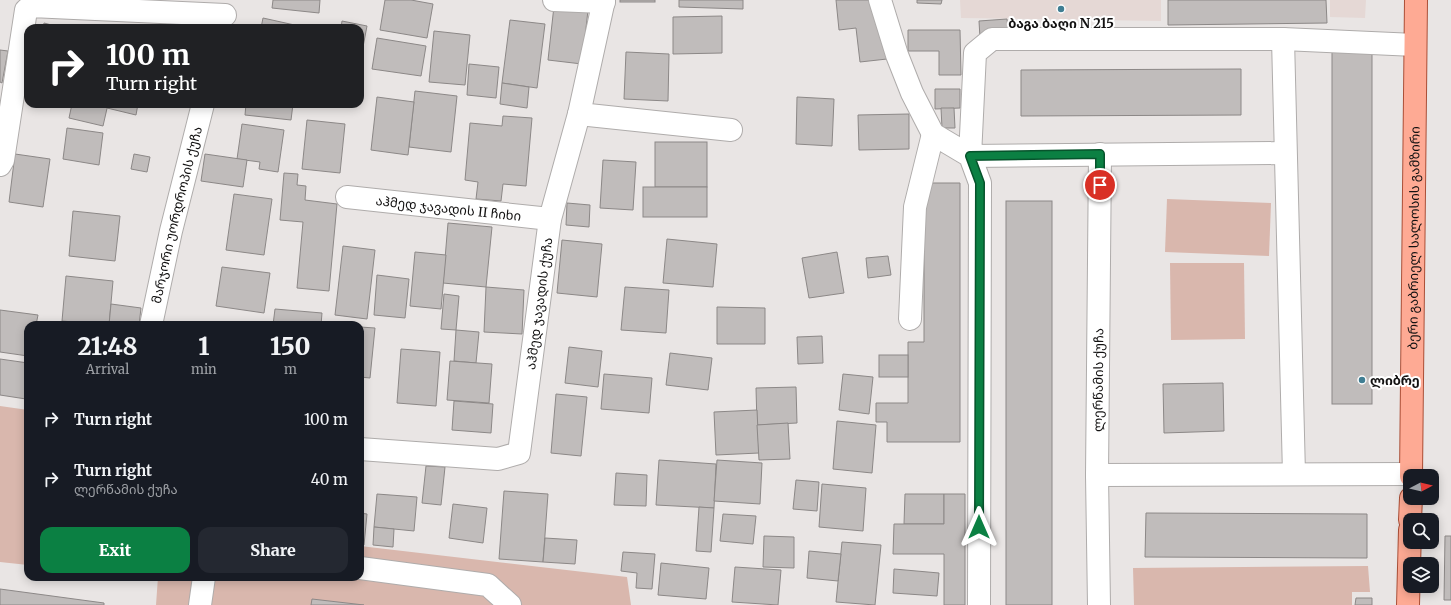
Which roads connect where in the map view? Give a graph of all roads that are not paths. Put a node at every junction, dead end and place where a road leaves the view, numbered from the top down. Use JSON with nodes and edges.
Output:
{"nodes":[{"id":1,"x":554,"y":0,"type":"edge"},
{"id":2,"x":880,"y":0,"type":"edge"},
{"id":3,"x":1416,"y":0,"type":"edge"},
{"id":4,"x":604,"y":1,"type":"edge"},
{"id":5,"x":225,"y":14,"type":"edge"},
{"id":6,"x":1283,"y":40,"type":"junction"},
{"id":7,"x":1415,"y":45,"type":"junction"},
{"id":8,"x":202,"y":108,"type":"edge"},
{"id":9,"x":579,"y":114,"type":"junction"},
{"id":10,"x":731,"y":130,"type":"dead end"},
{"id":11,"x":933,"y":134,"type":"junction"},
{"id":12,"x":1285,"y":153,"type":"junction"},
{"id":13,"x":1100,"y":154,"type":"junction"},
{"id":14,"x":970,"y":156,"type":"junction"},
{"id":15,"x":0,"y":165,"type":"edge"},
{"id":16,"x":347,"y":197,"type":"dead end"},
{"id":17,"x":550,"y":219,"type":"junction"},
{"id":18,"x":910,"y":319,"type":"dead end"},
{"id":19,"x":152,"y":321,"type":"edge"},
{"id":20,"x":364,"y":449,"type":"edge"},
{"id":21,"x":1411,"y":469,"type":"edge"},
{"id":22,"x":1294,"y":474,"type":"junction"},
{"id":23,"x":1097,"y":475,"type":"junction"},
{"id":24,"x":1403,"y":475,"type":"edge"},
{"id":25,"x":1409,"y":549,"type":"edge"},
{"id":26,"x":364,"y":569,"type":"edge"},
{"id":27,"x":203,"y":581,"type":"edge"},
{"id":28,"x":200,"y":605,"type":"edge"},
{"id":29,"x":510,"y":605,"type":"edge"},
{"id":30,"x":979,"y":605,"type":"edge"},
{"id":31,"x":1100,"y":605,"type":"edge"},
{"id":32,"x":1408,"y":605,"type":"edge"}],
"edges":[{"from":1,"to":4,"type":"street"},
{"from":2,"to":11,"type":"street"},
{"from":3,"to":7,"type":"main road","name":"ბერი გაბრიელ სალოსის გამზირი"},
{"from":4,"to":9,"type":"street","name":"აჰმედ ჯავადის ქუჩა"},
{"from":5,"to":15,"type":"street"},
{"from":6,"to":7,"type":"street"},
{"from":6,"to":12,"type":"street"},
{"from":6,"to":14,"type":"street"},
{"from":7,"to":21,"type":"main road","name":"ბერი გაბრიელ სალოსის გამზირი"},
{"from":8,"to":19,"type":"street","name":"მარჯორი უორდროპის ქუჩა"},
{"from":9,"to":10,"type":"street"},
{"from":9,"to":17,"type":"street","name":"აჰმედ ჯავადის ქუჩა"},
{"from":11,"to":14,"type":"street"},
{"from":11,"to":18,"type":"street"},
{"from":12,"to":13,"type":"street"},
{"from":12,"to":22,"type":"street"},
{"from":13,"to":14,"type":"street"},
{"from":13,"to":23,"type":"street","name":"ლერწამის ქუჩა"},
{"from":14,"to":30,"type":"street"},
{"from":16,"to":17,"type":"street","name":"აჰმედ ჯავადის II ჩიხი"},
{"from":17,"to":20,"type":"street","name":"აჰმედ ჯავადის ქუჩა"},
{"from":22,"to":23,"type":"street"},
{"from":22,"to":24,"type":"street"},
{"from":23,"to":31,"type":"street","name":"ლერწამის ქუჩა"},
{"from":25,"to":32,"type":"main road"},
{"from":26,"to":29,"type":"street"},
{"from":27,"to":28,"type":"street"}]}
